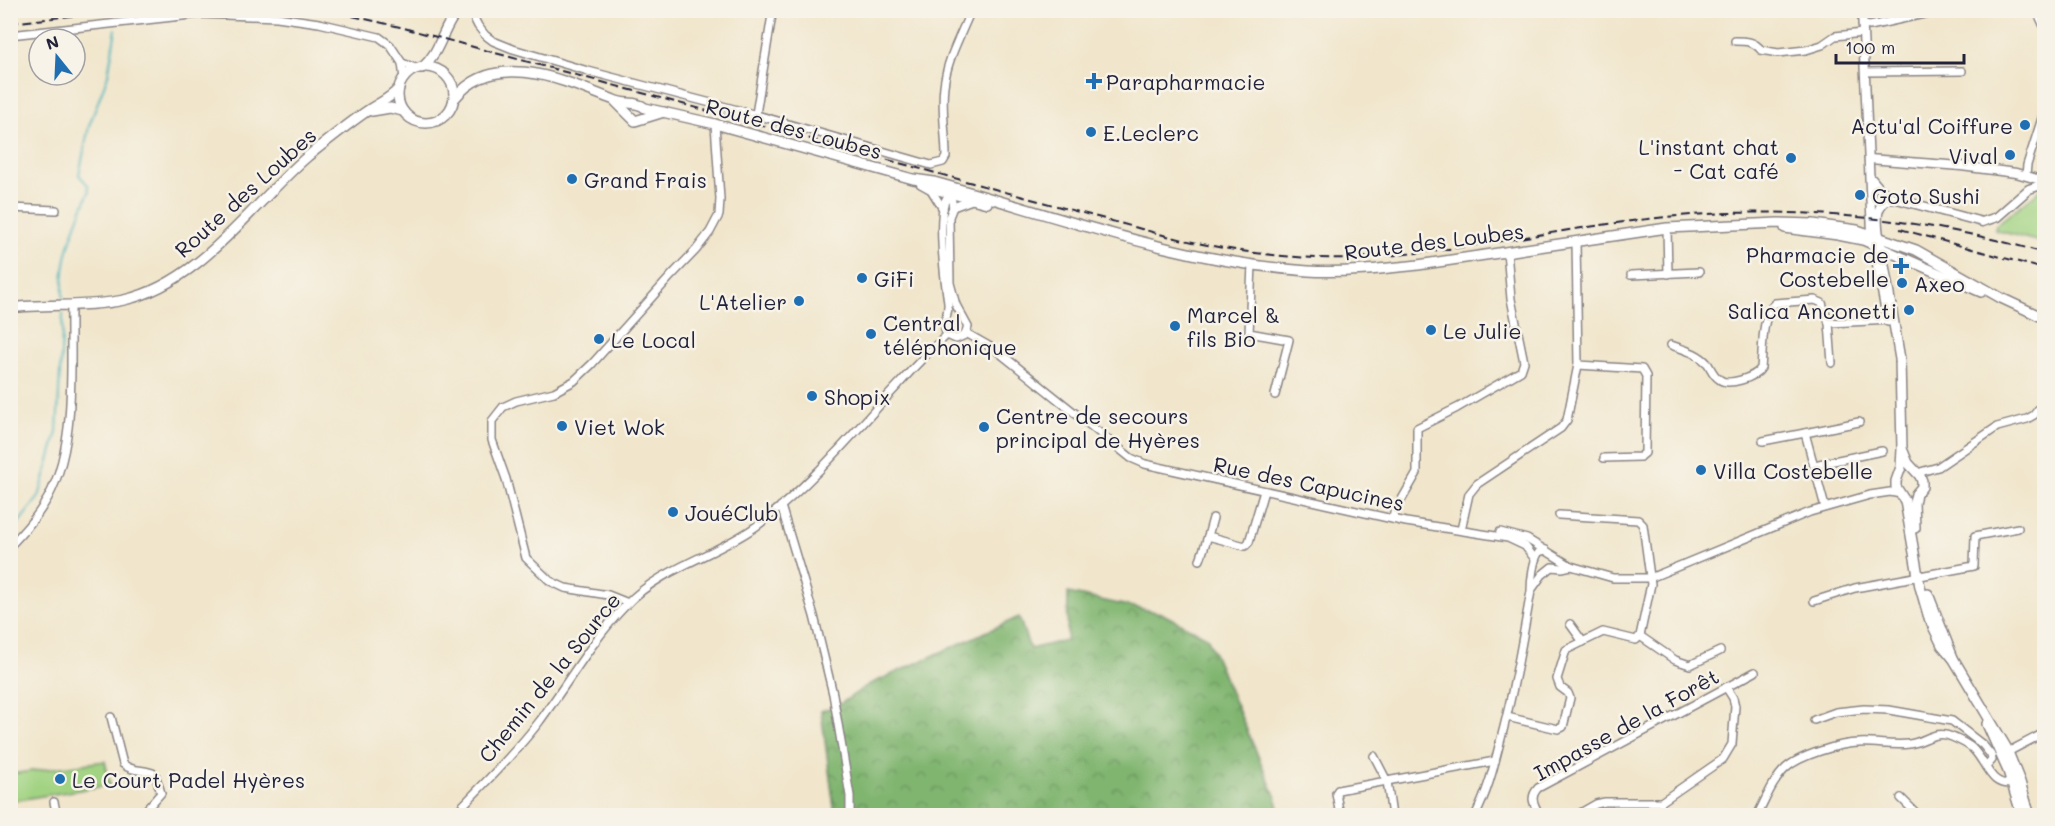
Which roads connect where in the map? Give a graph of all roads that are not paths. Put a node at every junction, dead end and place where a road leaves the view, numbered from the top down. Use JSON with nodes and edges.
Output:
{"nodes":[{"id":1,"x":458,"y":10,"type":"edge"},
{"id":2,"x":470,"y":10,"type":"edge"},
{"id":3,"x":971,"y":10,"type":"edge"},
{"id":4,"x":1862,"y":10,"type":"edge"},
{"id":5,"x":1942,"y":10,"type":"edge"},
{"id":6,"x":2037,"y":10,"type":"edge"},
{"id":7,"x":772,"y":15,"type":"dead end"},
{"id":8,"x":2044,"y":25,"type":"edge"},
{"id":9,"x":1863,"y":29,"type":"junction"},
{"id":10,"x":10,"y":35,"type":"edge"},
{"id":11,"x":1735,"y":41,"type":"dead end"},
{"id":12,"x":438,"y":50,"type":"junction"},
{"id":13,"x":402,"y":63,"type":"junction"},
{"id":14,"x":420,"y":68,"type":"junction"},
{"id":15,"x":1962,"y":71,"type":"dead end"},
{"id":16,"x":1865,"y":72,"type":"junction"},
{"id":17,"x":446,"y":75,"type":"junction"},
{"id":18,"x":474,"y":80,"type":"junction"},
{"id":19,"x":401,"y":84,"type":"junction"},
{"id":20,"x":454,"y":98,"type":"junction"},
{"id":21,"x":614,"y":101,"type":"junction"},
{"id":22,"x":634,"y":105,"type":"junction"},
{"id":23,"x":403,"y":111,"type":"junction"},
{"id":24,"x":2044,"y":112,"type":"edge"},
{"id":25,"x":644,"y":113,"type":"junction"},
{"id":26,"x":756,"y":114,"type":"junction"},
{"id":27,"x":629,"y":115,"type":"junction"},
{"id":28,"x":359,"y":117,"type":"junction"},
{"id":29,"x":715,"y":124,"type":"junction"},
{"id":30,"x":1869,"y":159,"type":"junction"},
{"id":31,"x":2026,"y":175,"type":"junction"},
{"id":32,"x":1870,"y":177,"type":"junction"},
{"id":33,"x":913,"y":179,"type":"junction"},
{"id":34,"x":2044,"y":183,"type":"edge"},
{"id":35,"x":944,"y":185,"type":"junction"},
{"id":36,"x":930,"y":188,"type":"junction"},
{"id":37,"x":963,"y":191,"type":"junction"},
{"id":38,"x":2024,"y":192,"type":"junction"},
{"id":39,"x":951,"y":194,"type":"junction"},
{"id":40,"x":1893,"y":198,"type":"junction"},
{"id":41,"x":972,"y":200,"type":"junction"},
{"id":42,"x":953,"y":207,"type":"junction"},
{"id":43,"x":10,"y":208,"type":"edge"},
{"id":44,"x":943,"y":209,"type":"junction"},
{"id":45,"x":56,"y":210,"type":"dead end"},
{"id":46,"x":1870,"y":213,"type":"junction"},
{"id":47,"x":1048,"y":216,"type":"junction"},
{"id":48,"x":1755,"y":224,"type":"junction"},
{"id":49,"x":1667,"y":228,"type":"junction"},
{"id":50,"x":1857,"y":230,"type":"junction"},
{"id":51,"x":1876,"y":235,"type":"junction"},
{"id":52,"x":1575,"y":241,"type":"junction"},
{"id":53,"x":1877,"y":246,"type":"junction"},
{"id":54,"x":1507,"y":251,"type":"junction"},
{"id":55,"x":1900,"y":255,"type":"junction"},
{"id":56,"x":1883,"y":263,"type":"junction"},
{"id":57,"x":1252,"y":265,"type":"junction"},
{"id":58,"x":1700,"y":272,"type":"dead end"},
{"id":59,"x":1668,"y":274,"type":"junction"},
{"id":60,"x":1631,"y":275,"type":"dead end"},
{"id":61,"x":2001,"y":298,"type":"junction"},
{"id":62,"x":71,"y":306,"type":"junction"},
{"id":63,"x":10,"y":308,"type":"edge"},
{"id":64,"x":964,"y":318,"type":"junction"},
{"id":65,"x":2044,"y":318,"type":"edge"},
{"id":66,"x":1891,"y":320,"type":"junction"},
{"id":67,"x":945,"y":321,"type":"junction"},
{"id":68,"x":1829,"y":323,"type":"junction"},
{"id":69,"x":966,"y":333,"type":"junction"},
{"id":70,"x":947,"y":335,"type":"junction"},
{"id":71,"x":1671,"y":345,"type":"dead end"},
{"id":72,"x":1832,"y":363,"type":"dead end"},
{"id":73,"x":1578,"y":365,"type":"junction"},
{"id":74,"x":1275,"y":395,"type":"dead end"},
{"id":75,"x":2044,"y":402,"type":"edge"},
{"id":76,"x":1859,"y":422,"type":"dead end"},
{"id":77,"x":1805,"y":433,"type":"junction"},
{"id":78,"x":1763,"y":441,"type":"dead end"},
{"id":79,"x":1902,"y":449,"type":"junction"},
{"id":80,"x":1882,"y":451,"type":"dead end"},
{"id":81,"x":1604,"y":458,"type":"dead end"},
{"id":82,"x":1814,"y":465,"type":"junction"},
{"id":83,"x":1938,"y":467,"type":"junction"},
{"id":84,"x":1916,"y":472,"type":"junction"},
{"id":85,"x":1898,"y":478,"type":"junction"},
{"id":86,"x":1264,"y":490,"type":"junction"},
{"id":87,"x":1919,"y":491,"type":"junction"},
{"id":88,"x":1901,"y":494,"type":"junction"},
{"id":89,"x":1870,"y":495,"type":"junction"},
{"id":90,"x":781,"y":506,"type":"junction"},
{"id":91,"x":1825,"y":507,"type":"junction"},
{"id":92,"x":1559,"y":515,"type":"dead end"},
{"id":93,"x":1213,"y":518,"type":"dead end"},
{"id":94,"x":1393,"y":519,"type":"junction"},
{"id":95,"x":2018,"y":528,"type":"dead end"},
{"id":96,"x":1461,"y":530,"type":"junction"},
{"id":97,"x":1474,"y":532,"type":"junction"},
{"id":98,"x":1208,"y":536,"type":"junction"},
{"id":99,"x":10,"y":546,"type":"edge"},
{"id":100,"x":1546,"y":550,"type":"junction"},
{"id":101,"x":1554,"y":557,"type":"junction"},
{"id":102,"x":1200,"y":560,"type":"dead end"},
{"id":103,"x":1535,"y":562,"type":"junction"},
{"id":104,"x":1571,"y":566,"type":"junction"},
{"id":105,"x":1550,"y":568,"type":"junction"},
{"id":106,"x":1921,"y":575,"type":"junction"},
{"id":107,"x":1650,"y":578,"type":"junction"},
{"id":108,"x":1531,"y":591,"type":"junction"},
{"id":109,"x":1814,"y":601,"type":"dead end"},
{"id":110,"x":628,"y":603,"type":"junction"},
{"id":111,"x":1570,"y":624,"type":"dead end"},
{"id":112,"x":1640,"y":636,"type":"junction"},
{"id":113,"x":1583,"y":642,"type":"junction"},
{"id":114,"x":1720,"y":651,"type":"dead end"},
{"id":115,"x":1755,"y":672,"type":"dead end"},
{"id":116,"x":1726,"y":687,"type":"junction"},
{"id":117,"x":111,"y":717,"type":"dead end"},
{"id":118,"x":1507,"y":717,"type":"junction"},
{"id":119,"x":1814,"y":720,"type":"dead end"},
{"id":120,"x":2044,"y":733,"type":"edge"},
{"id":121,"x":2005,"y":754,"type":"junction"},
{"id":122,"x":1374,"y":756,"type":"dead end"},
{"id":123,"x":1495,"y":761,"type":"junction"},
{"id":124,"x":1986,"y":768,"type":"junction"},
{"id":125,"x":1387,"y":781,"type":"junction"},
{"id":126,"x":2016,"y":782,"type":"junction"},
{"id":127,"x":1901,"y":798,"type":"dead end"},
{"id":128,"x":54,"y":802,"type":"dead end"},
{"id":129,"x":57,"y":816,"type":"edge"},
{"id":130,"x":144,"y":816,"type":"edge"},
{"id":131,"x":453,"y":816,"type":"edge"},
{"id":132,"x":850,"y":816,"type":"edge"},
{"id":133,"x":1340,"y":816,"type":"edge"},
{"id":134,"x":1392,"y":816,"type":"edge"},
{"id":135,"x":1475,"y":816,"type":"edge"},
{"id":136,"x":1540,"y":816,"type":"edge"},
{"id":137,"x":1575,"y":816,"type":"edge"},
{"id":138,"x":1757,"y":816,"type":"edge"},
{"id":139,"x":1919,"y":816,"type":"edge"},
{"id":140,"x":2022,"y":816,"type":"edge"},
{"id":141,"x":2030,"y":816,"type":"edge"}],
"edges":[{"from":1,"to":12,"type":"main road"},
{"from":2,"to":26,"type":"street"},
{"from":3,"to":26,"type":"street"},
{"from":4,"to":9,"type":"street"},
{"from":5,"to":9,"type":"street"},
{"from":6,"to":8,"type":"street"},
{"from":7,"to":26,"type":"street"},
{"from":9,"to":11,"type":"street"},
{"from":9,"to":16,"type":"street"},
{"from":10,"to":13,"type":"street"},
{"from":12,"to":14,"type":"main road"},
{"from":12,"to":17,"type":"main road"},
{"from":13,"to":14,"type":"street"},
{"from":13,"to":19,"type":"street"},
{"from":14,"to":17,"type":"main road"},
{"from":14,"to":19,"type":"main road"},
{"from":15,"to":16,"type":"street"},
{"from":16,"to":30,"type":"street"},
{"from":17,"to":18,"type":"main road"},
{"from":17,"to":20,"type":"main road"},
{"from":18,"to":20,"type":"main road"},
{"from":18,"to":21,"type":"main road"},
{"from":19,"to":23,"type":"main road"},
{"from":19,"to":28,"type":"main road","name":"Route des Loubes"},
{"from":20,"to":23,"type":"main road"},
{"from":21,"to":22,"type":"main road"},
{"from":21,"to":27,"type":"main road"},
{"from":22,"to":25,"type":"main road"},
{"from":22,"to":27,"type":"main road"},
{"from":23,"to":28,"type":"main road","name":"Route des Loubes"},
{"from":24,"to":31,"type":"street"},
{"from":25,"to":27,"type":"main road"},
{"from":25,"to":29,"type":"main road","name":"Route des Loubes"},
{"from":28,"to":62,"type":"main road","name":"Route des Loubes"},
{"from":29,"to":33,"type":"main road","name":"Route des Loubes"},
{"from":29,"to":110,"type":"street"},
{"from":30,"to":31,"type":"street"},
{"from":30,"to":32,"type":"street"},
{"from":31,"to":34,"type":"street"},
{"from":31,"to":38,"type":"street"},
{"from":32,"to":40,"type":"street"},
{"from":32,"to":46,"type":"street"},
{"from":33,"to":35,"type":"main road","name":"Route des Loubes"},
{"from":33,"to":36,"type":"main road","name":"Route des Loubes"},
{"from":34,"to":38,"type":"street"},
{"from":35,"to":37,"type":"main road","name":"Route des Loubes"},
{"from":35,"to":39,"type":"street"},
{"from":36,"to":39,"type":"main road","name":"Route des Loubes"},
{"from":36,"to":44,"type":"street"},
{"from":37,"to":39,"type":"street"},
{"from":37,"to":47,"type":"main road","name":"Route des Loubes"},
{"from":38,"to":40,"type":"street"},
{"from":39,"to":41,"type":"main road","name":"Route des Loubes"},
{"from":39,"to":42,"type":"street"},
{"from":39,"to":44,"type":"street"},
{"from":40,"to":51,"type":"street"},
{"from":41,"to":42,"type":"street"},
{"from":41,"to":47,"type":"main road","name":"Route des Loubes"},
{"from":42,"to":64,"type":"street"},
{"from":43,"to":45,"type":"street"},
{"from":44,"to":67,"type":"street"},
{"from":46,"to":50,"type":"street"},
{"from":46,"to":51,"type":"street"},
{"from":47,"to":57,"type":"main road","name":"Route des Loubes"},
{"from":48,"to":49,"type":"main road","name":"Route des Loubes"},
{"from":48,"to":50,"type":"main road","name":"Route des Loubes"},
{"from":48,"to":53,"type":"main road","name":"Route des Loubes"},
{"from":49,"to":52,"type":"main road","name":"Route des Loubes"},
{"from":49,"to":59,"type":"street"},
{"from":50,"to":51,"type":"main road","name":"Route des Loubes"},
{"from":51,"to":53,"type":"main road"},
{"from":51,"to":61,"type":"main road","name":"Route des Loubes"},
{"from":52,"to":54,"type":"main road","name":"Route des Loubes"},
{"from":52,"to":73,"type":"street"},
{"from":53,"to":55,"type":"main road","name":"Route des Loubes"},
{"from":53,"to":56,"type":"main road"},
{"from":53,"to":66,"type":"main road"},
{"from":54,"to":57,"type":"main road","name":"Route des Loubes"},
{"from":54,"to":94,"type":"street"},
{"from":55,"to":56,"type":"main road"},
{"from":55,"to":61,"type":"main road","name":"Route des Loubes"},
{"from":56,"to":66,"type":"main road"},
{"from":57,"to":74,"type":"street"},
{"from":58,"to":59,"type":"street"},
{"from":59,"to":60,"type":"street"},
{"from":61,"to":65,"type":"main road"},
{"from":62,"to":63,"type":"main road","name":"Route des Loubes"},
{"from":62,"to":99,"type":"street"},
{"from":64,"to":67,"type":"street"},
{"from":64,"to":69,"type":"street"},
{"from":66,"to":68,"type":"street"},
{"from":66,"to":79,"type":"main road"},
{"from":67,"to":70,"type":"street"},
{"from":68,"to":71,"type":"street"},
{"from":68,"to":72,"type":"street"},
{"from":69,"to":70,"type":"street"},
{"from":69,"to":86,"type":"street","name":"Rue des Capucines"},
{"from":70,"to":90,"type":"street","name":"Chemin de la Source"},
{"from":73,"to":81,"type":"street"},
{"from":73,"to":96,"type":"street"},
{"from":75,"to":83,"type":"street"},
{"from":76,"to":77,"type":"street"},
{"from":77,"to":78,"type":"street"},
{"from":77,"to":82,"type":"street"},
{"from":79,"to":84,"type":"main road"},
{"from":79,"to":85,"type":"main road"},
{"from":80,"to":82,"type":"street"},
{"from":82,"to":91,"type":"street"},
{"from":83,"to":84,"type":"street"},
{"from":83,"to":87,"type":"street"},
{"from":84,"to":85,"type":"main road"},
{"from":84,"to":87,"type":"main road"},
{"from":85,"to":88,"type":"main road"},
{"from":85,"to":89,"type":"street"},
{"from":86,"to":94,"type":"street","name":"Rue des Capucines"},
{"from":86,"to":98,"type":"street"},
{"from":87,"to":88,"type":"main road"},
{"from":87,"to":106,"type":"main road"},
{"from":88,"to":89,"type":"street"},
{"from":88,"to":106,"type":"main road"},
{"from":89,"to":91,"type":"street"},
{"from":90,"to":110,"type":"street","name":"Chemin de la Source"},
{"from":90,"to":132,"type":"street"},
{"from":91,"to":107,"type":"street"},
{"from":92,"to":107,"type":"street"},
{"from":93,"to":98,"type":"street"},
{"from":94,"to":96,"type":"street","name":"Rue des Capucines"},
{"from":95,"to":106,"type":"street"},
{"from":96,"to":97,"type":"street","name":"Rue des Capucines"},
{"from":97,"to":100,"type":"street","name":"Rue des Capucines"},
{"from":97,"to":103,"type":"street","name":"Rue des Capucines"},
{"from":98,"to":102,"type":"street"},
{"from":100,"to":101,"type":"street"},
{"from":100,"to":103,"type":"street"},
{"from":101,"to":104,"type":"street"},
{"from":101,"to":105,"type":"street"},
{"from":103,"to":105,"type":"street"},
{"from":103,"to":108,"type":"street"},
{"from":104,"to":105,"type":"street"},
{"from":104,"to":107,"type":"street"},
{"from":105,"to":108,"type":"street"},
{"from":106,"to":109,"type":"street"},
{"from":106,"to":121,"type":"main road"},
{"from":107,"to":112,"type":"street"},
{"from":108,"to":118,"type":"street"},
{"from":110,"to":131,"type":"street","name":"Chemin de la Source"},
{"from":111,"to":113,"type":"street"},
{"from":112,"to":113,"type":"street"},
{"from":112,"to":114,"type":"street"},
{"from":113,"to":118,"type":"street"},
{"from":115,"to":116,"type":"street","name":"Impasse de la Forêt"},
{"from":116,"to":136,"type":"street","name":"Impasse de la Forêt"},
{"from":116,"to":137,"type":"street"},
{"from":117,"to":130,"type":"street"},
{"from":118,"to":123,"type":"street"},
{"from":119,"to":124,"type":"street"},
{"from":120,"to":121,"type":"street"},
{"from":121,"to":126,"type":"main road"},
{"from":122,"to":125,"type":"street"},
{"from":123,"to":125,"type":"street"},
{"from":123,"to":135,"type":"street"},
{"from":124,"to":126,"type":"street"},
{"from":124,"to":138,"type":"street"},
{"from":125,"to":133,"type":"street"},
{"from":125,"to":134,"type":"street"},
{"from":126,"to":140,"type":"main road"},
{"from":126,"to":141,"type":"main road"},
{"from":127,"to":139,"type":"street"},
{"from":128,"to":129,"type":"street"}]}
